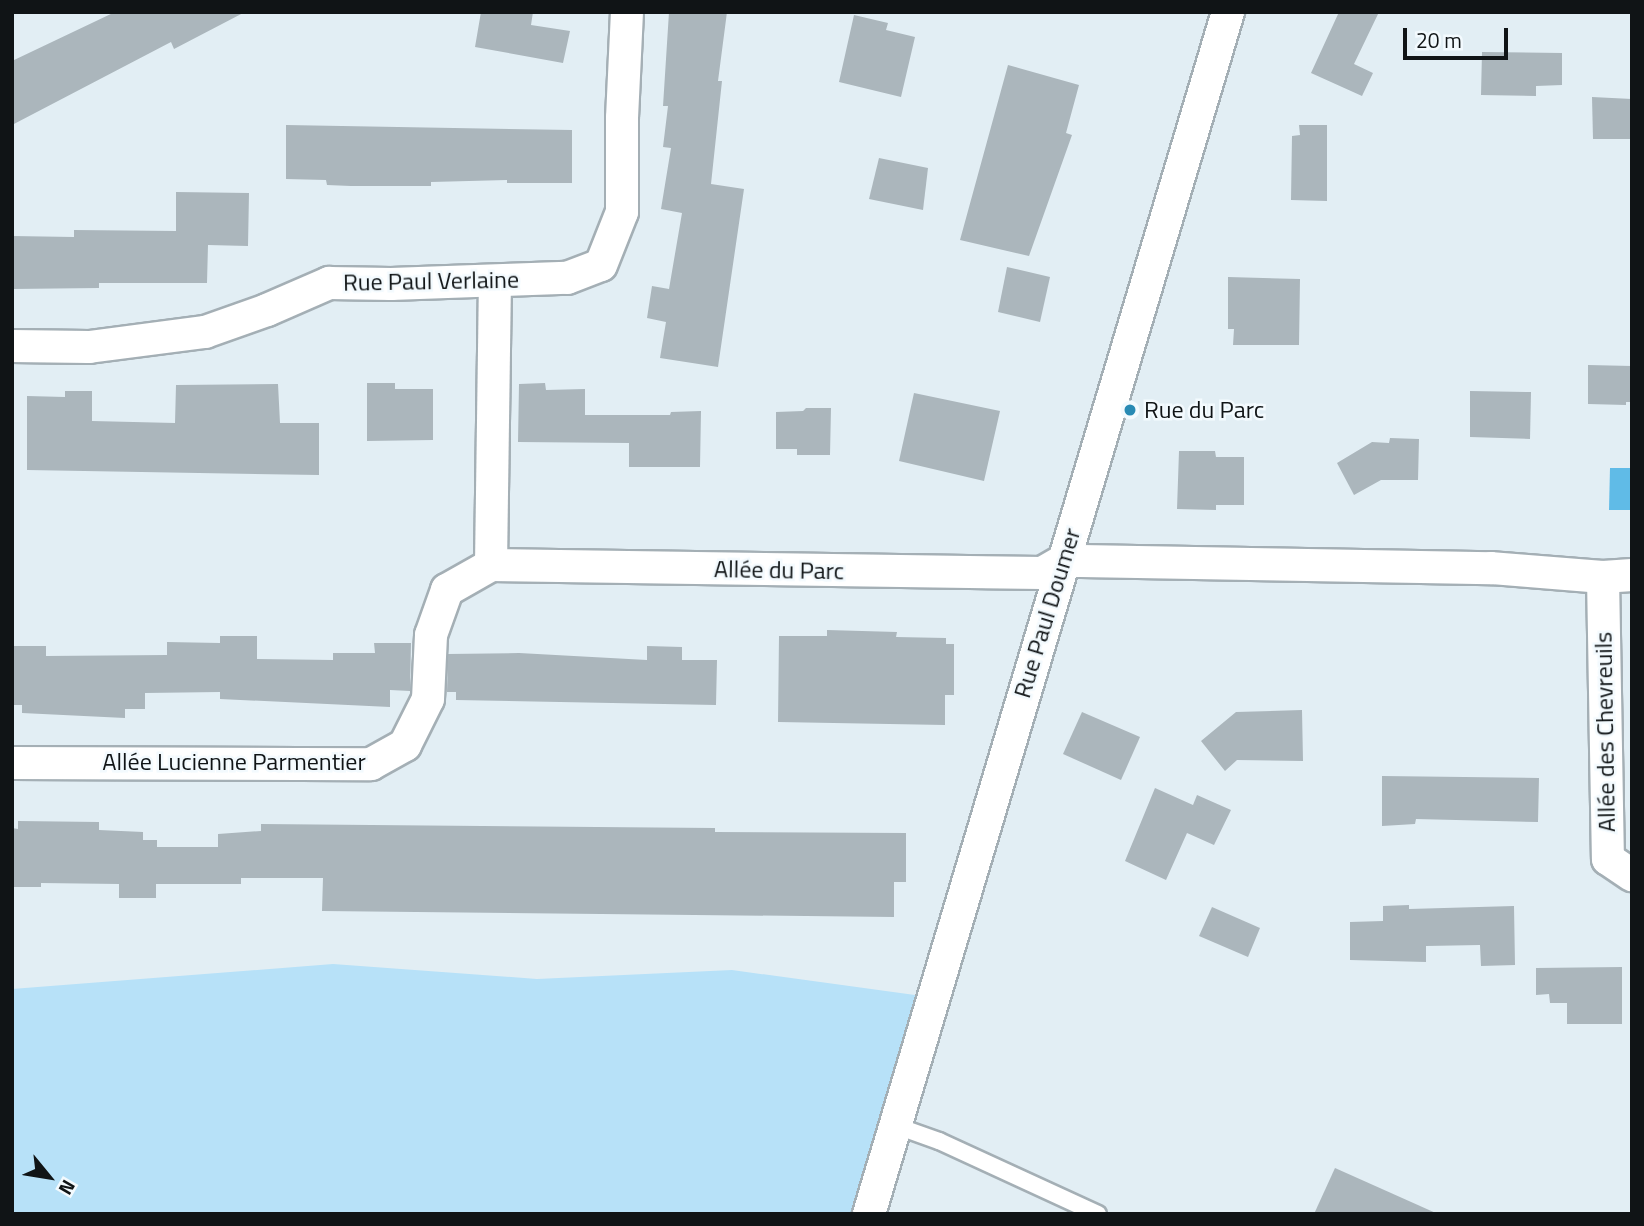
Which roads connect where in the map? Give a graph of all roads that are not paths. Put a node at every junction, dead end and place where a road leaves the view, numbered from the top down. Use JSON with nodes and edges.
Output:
{"nodes":[{"id":1,"x":627,"y":12,"type":"edge"},
{"id":2,"x":1228,"y":12,"type":"edge"},
{"id":3,"x":495,"y":282,"type":"junction"},
{"id":4,"x":12,"y":346,"type":"edge"},
{"id":5,"x":1063,"y":561,"type":"junction"},
{"id":6,"x":491,"y":565,"type":"junction"},
{"id":7,"x":1617,"y":576,"type":"edge"},
{"id":8,"x":12,"y":763,"type":"edge"},
{"id":9,"x":1632,"y":875,"type":"edge"},
{"id":10,"x":894,"y":1125,"type":"junction"},
{"id":11,"x":869,"y":1214,"type":"edge"},
{"id":12,"x":1098,"y":1214,"type":"edge"}],
"edges":[{"from":1,"to":3,"type":"street","name":"Rue Paul Verlaine"},
{"from":2,"to":5,"type":"street","name":"Rue Paul Doumer"},
{"from":3,"to":4,"type":"street","name":"Rue Paul Verlaine"},
{"from":3,"to":6,"type":"street"},
{"from":5,"to":6,"type":"street","name":"Allée du Parc"},
{"from":5,"to":7,"type":"street"},
{"from":5,"to":10,"type":"street","name":"Rue Paul Doumer"},
{"from":6,"to":8,"type":"street","name":"Allée Lucienne Parmentier"},
{"from":7,"to":9,"type":"street","name":"Allée des Chevreuils"},
{"from":10,"to":11,"type":"street","name":"Rue Paul Doumer"},
{"from":10,"to":12,"type":"lane"}]}
